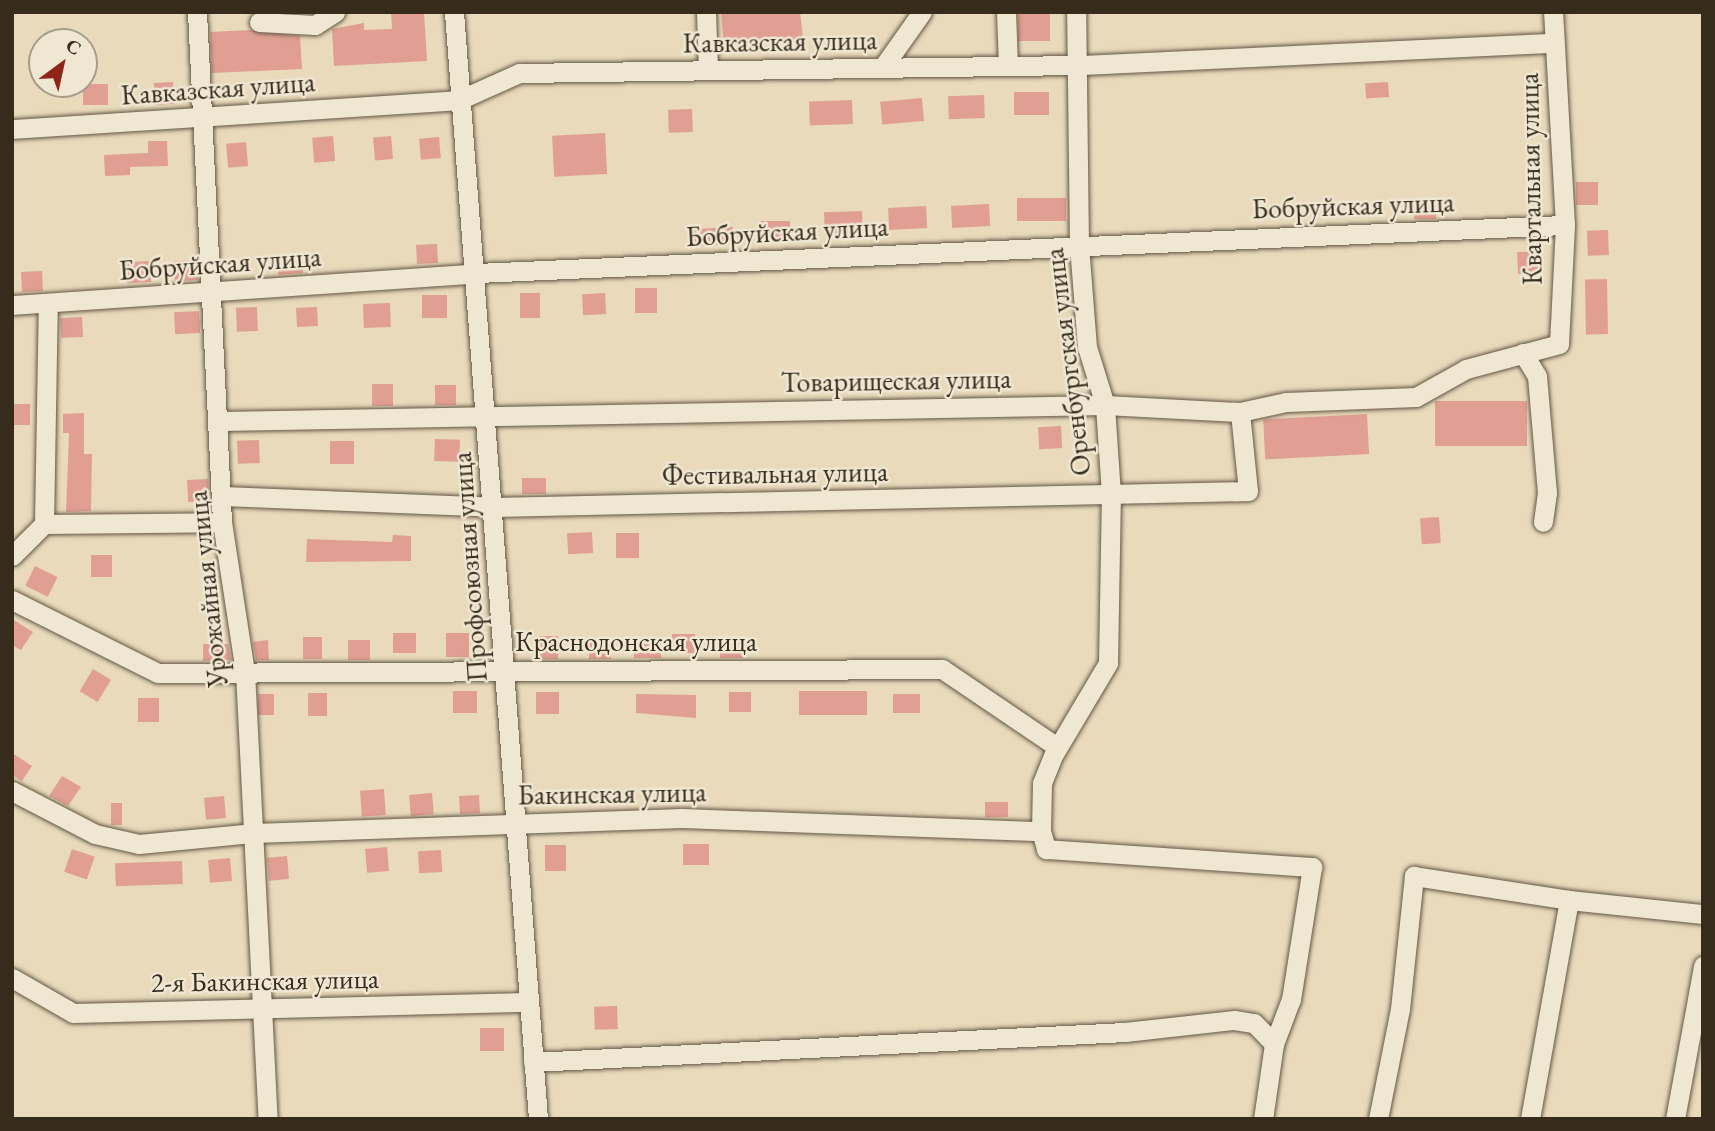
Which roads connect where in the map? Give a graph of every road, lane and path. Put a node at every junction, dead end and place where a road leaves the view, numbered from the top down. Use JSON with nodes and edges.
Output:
{"nodes":[{"id":1,"x":197,"y":12,"type":"edge"},
{"id":2,"x":335,"y":12,"type":"edge"},
{"id":3,"x":454,"y":12,"type":"edge"},
{"id":4,"x":706,"y":12,"type":"edge"},
{"id":5,"x":922,"y":12,"type":"edge"},
{"id":6,"x":1006,"y":12,"type":"edge"},
{"id":7,"x":1076,"y":12,"type":"edge"},
{"id":8,"x":1553,"y":12,"type":"edge"},
{"id":9,"x":259,"y":22,"type":"dead end"},
{"id":10,"x":1554,"y":43,"type":"junction"},
{"id":11,"x":1080,"y":65,"type":"junction"},
{"id":12,"x":1008,"y":66,"type":"junction"},
{"id":13,"x":883,"y":67,"type":"junction"},
{"id":14,"x":708,"y":70,"type":"junction"},
{"id":15,"x":459,"y":100,"type":"junction"},
{"id":16,"x":206,"y":117,"type":"junction"},
{"id":17,"x":12,"y":129,"type":"edge"},
{"id":18,"x":1565,"y":225,"type":"junction"},
{"id":19,"x":1079,"y":245,"type":"junction"},
{"id":20,"x":477,"y":274,"type":"junction"},
{"id":21,"x":210,"y":291,"type":"junction"},
{"id":22,"x":48,"y":304,"type":"junction"},
{"id":23,"x":12,"y":306,"type":"edge"},
{"id":24,"x":1559,"y":344,"type":"joint"},
{"id":25,"x":1523,"y":354,"type":"junction"},
{"id":26,"x":1105,"y":405,"type":"junction"},
{"id":27,"x":1240,"y":412,"type":"junction"},
{"id":28,"x":486,"y":414,"type":"junction"},
{"id":29,"x":221,"y":421,"type":"junction"},
{"id":30,"x":1111,"y":494,"type":"junction"},
{"id":31,"x":223,"y":496,"type":"junction"},
{"id":32,"x":493,"y":507,"type":"junction"},
{"id":33,"x":222,"y":522,"type":"junction"},
{"id":34,"x":1543,"y":522,"type":"dead end"},
{"id":35,"x":44,"y":524,"type":"junction"},
{"id":36,"x":12,"y":556,"type":"edge"},
{"id":37,"x":12,"y":600,"type":"edge"},
{"id":38,"x":504,"y":669,"type":"junction"},
{"id":39,"x":245,"y":672,"type":"junction"},
{"id":40,"x":1057,"y":747,"type":"junction"},
{"id":41,"x":12,"y":790,"type":"edge"},
{"id":42,"x":515,"y":823,"type":"junction"},
{"id":43,"x":1041,"y":831,"type":"junction"},
{"id":44,"x":254,"y":833,"type":"junction"},
{"id":45,"x":1569,"y":900,"type":"junction"},
{"id":46,"x":1703,"y":914,"type":"edge"},
{"id":47,"x":1703,"y":966,"type":"edge"},
{"id":48,"x":12,"y":978,"type":"edge"},
{"id":49,"x":529,"y":1002,"type":"junction"},
{"id":50,"x":262,"y":1008,"type":"junction"},
{"id":51,"x":1274,"y":1044,"type":"junction"},
{"id":52,"x":533,"y":1062,"type":"junction"},
{"id":53,"x":268,"y":1119,"type":"edge"},
{"id":54,"x":538,"y":1119,"type":"edge"},
{"id":55,"x":1263,"y":1119,"type":"edge"},
{"id":56,"x":1378,"y":1119,"type":"edge"},
{"id":57,"x":1530,"y":1119,"type":"edge"},
{"id":58,"x":1675,"y":1119,"type":"edge"}],
"edges":[{"from":1,"to":16,"type":"street","name":"Урожайная улица"},
{"from":2,"to":9,"type":"street"},
{"from":3,"to":15,"type":"street","name":"Профсоюзная улица"},
{"from":4,"to":14,"type":"street"},
{"from":5,"to":13,"type":"street"},
{"from":6,"to":12,"type":"street"},
{"from":7,"to":11,"type":"street","name":"Оренбургская улица"},
{"from":8,"to":10,"type":"street","name":"Квартальная улица"},
{"from":10,"to":11,"type":"street","name":"Кавказская улица"},
{"from":10,"to":18,"type":"street","name":"Квартальная улица"},
{"from":11,"to":12,"type":"street","name":"Кавказская улица"},
{"from":11,"to":19,"type":"street","name":"Оренбургская улица"},
{"from":12,"to":13,"type":"street","name":"Кавказская улица"},
{"from":13,"to":14,"type":"street","name":"Кавказская улица"},
{"from":14,"to":15,"type":"street","name":"Кавказская улица"},
{"from":15,"to":16,"type":"street","name":"Кавказская улица"},
{"from":15,"to":20,"type":"street","name":"Профсоюзная улица"},
{"from":16,"to":17,"type":"street","name":"Кавказская улица"},
{"from":16,"to":21,"type":"street","name":"Урожайная улица"},
{"from":18,"to":19,"type":"street","name":"Бобруйская улица"},
{"from":18,"to":24,"type":"street","name":"Квартальная улица"},
{"from":19,"to":20,"type":"street","name":"Бобруйская улица"},
{"from":19,"to":26,"type":"street","name":"Оренбургская улица"},
{"from":20,"to":21,"type":"street","name":"Бобруйская улица"},
{"from":20,"to":28,"type":"street","name":"Профсоюзная улица"},
{"from":21,"to":22,"type":"street","name":"Бобруйская улица"},
{"from":21,"to":29,"type":"street","name":"Урожайная улица"},
{"from":22,"to":23,"type":"street","name":"Бобруйская улица"},
{"from":22,"to":35,"type":"street"},
{"from":24,"to":25,"type":"street","name":"Товарищеская улица"},
{"from":25,"to":27,"type":"street","name":"Товарищеская улица"},
{"from":25,"to":34,"type":"street"},
{"from":26,"to":27,"type":"street","name":"Товарищеская улица"},
{"from":26,"to":28,"type":"street","name":"Товарищеская улица"},
{"from":26,"to":30,"type":"street","name":"Оренбургская улица"},
{"from":27,"to":30,"type":"street","name":"Фестивальная улица"},
{"from":28,"to":29,"type":"street","name":"Товарищеская улица"},
{"from":28,"to":32,"type":"street","name":"Профсоюзная улица"},
{"from":29,"to":31,"type":"street","name":"Урожайная улица"},
{"from":30,"to":32,"type":"street","name":"Фестивальная улица"},
{"from":30,"to":40,"type":"street","name":"Оренбургская улица"},
{"from":31,"to":32,"type":"street","name":"Фестивальная улица"},
{"from":31,"to":33,"type":"street","name":"Урожайная улица"},
{"from":32,"to":38,"type":"street","name":"Профсоюзная улица"},
{"from":33,"to":35,"type":"street"},
{"from":33,"to":39,"type":"street","name":"Урожайная улица"},
{"from":35,"to":36,"type":"street"},
{"from":37,"to":39,"type":"street","name":"Краснодонская улица"},
{"from":38,"to":39,"type":"street","name":"Краснодонская улица"},
{"from":38,"to":40,"type":"street","name":"Краснодонская улица"},
{"from":38,"to":42,"type":"street","name":"Профсоюзная улица"},
{"from":39,"to":44,"type":"street","name":"Урожайная улица"},
{"from":40,"to":43,"type":"street"},
{"from":41,"to":44,"type":"street","name":"Бакинская улица"},
{"from":42,"to":43,"type":"street","name":"Бакинская улица"},
{"from":42,"to":44,"type":"street","name":"Бакинская улица"},
{"from":42,"to":49,"type":"street","name":"Профсоюзная улица"},
{"from":43,"to":51,"type":"street"},
{"from":44,"to":50,"type":"street","name":"Урожайная улица"},
{"from":45,"to":46,"type":"street"},
{"from":45,"to":56,"type":"street"},
{"from":45,"to":57,"type":"street"},
{"from":47,"to":58,"type":"street"},
{"from":48,"to":50,"type":"street","name":"2-я Бакинская улица"},
{"from":49,"to":50,"type":"street","name":"2-я Бакинская улица"},
{"from":49,"to":52,"type":"street","name":"Профсоюзная улица"},
{"from":50,"to":53,"type":"street","name":"Урожайная улица"},
{"from":51,"to":52,"type":"street"},
{"from":51,"to":55,"type":"street"},
{"from":52,"to":54,"type":"street","name":"Профсоюзная улица"}]}
